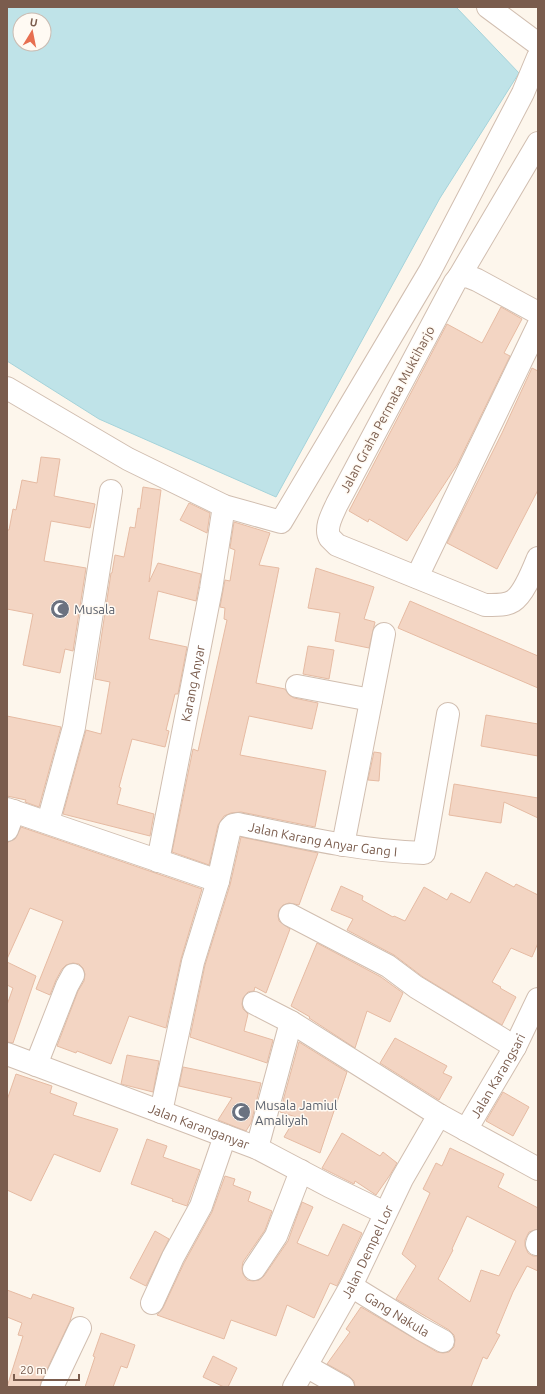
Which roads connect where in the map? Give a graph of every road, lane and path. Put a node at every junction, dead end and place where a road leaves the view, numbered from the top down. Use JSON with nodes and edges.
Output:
{"nodes":[{"id":1,"x":488,"y":7,"type":"edge"},
{"id":2,"x":538,"y":44,"type":"edge"},
{"id":3,"x":531,"y":74,"type":"edge"},
{"id":4,"x":538,"y":142,"type":"edge"},
{"id":5,"x":459,"y":277,"type":"junction"},
{"id":6,"x":538,"y":313,"type":"edge"},
{"id":7,"x":538,"y":326,"type":"edge"},
{"id":8,"x":7,"y":388,"type":"edge"},
{"id":9,"x":111,"y":491,"type":"dead end"},
{"id":10,"x":224,"y":506,"type":"junction"},
{"id":11,"x":538,"y":558,"type":"edge"},
{"id":12,"x":417,"y":577,"type":"junction"},
{"id":13,"x":384,"y":634,"type":"dead end"},
{"id":14,"x":297,"y":686,"type":"dead end"},
{"id":15,"x":371,"y":700,"type":"junction"},
{"id":16,"x":448,"y":714,"type":"dead end"},
{"id":17,"x":9,"y":817,"type":"edge"},
{"id":18,"x":48,"y":822,"type":"junction"},
{"id":19,"x":343,"y":845,"type":"junction"},
{"id":20,"x":158,"y":860,"type":"junction"},
{"id":21,"x":218,"y":881,"type":"junction"},
{"id":22,"x":290,"y":915,"type":"dead end"},
{"id":23,"x":74,"y":975,"type":"dead end"},
{"id":24,"x":538,"y":999,"type":"edge"},
{"id":25,"x":254,"y":1003,"type":"dead end"},
{"id":26,"x":291,"y":1022,"type":"junction"},
{"id":27,"x":515,"y":1047,"type":"junction"},
{"id":28,"x":7,"y":1054,"type":"edge"},
{"id":29,"x":36,"y":1065,"type":"junction"},
{"id":30,"x":161,"y":1112,"type":"junction"},
{"id":31,"x":439,"y":1115,"type":"junction"},
{"id":32,"x":466,"y":1130,"type":"junction"},
{"id":33,"x":225,"y":1136,"type":"junction"},
{"id":34,"x":256,"y":1148,"type":"junction"},
{"id":35,"x":538,"y":1169,"type":"edge"},
{"id":36,"x":301,"y":1170,"type":"junction"},
{"id":37,"x":385,"y":1213,"type":"junction"},
{"id":38,"x":254,"y":1269,"type":"dead end"},
{"id":39,"x":351,"y":1286,"type":"junction"},
{"id":40,"x":152,"y":1303,"type":"dead end"},
{"id":41,"x":80,"y":1328,"type":"dead end"},
{"id":42,"x":443,"y":1341,"type":"dead end"},
{"id":43,"x":306,"y":1366,"type":"junction"},
{"id":44,"x":52,"y":1387,"type":"edge"},
{"id":45,"x":294,"y":1387,"type":"edge"},
{"id":46,"x":343,"y":1387,"type":"edge"}],
"edges":[{"from":1,"to":2,"type":"street"},
{"from":3,"to":10,"type":"street"},
{"from":4,"to":5,"type":"street","name":"Jalan Graha Permata Muktiharjo"},
{"from":5,"to":6,"type":"street"},
{"from":5,"to":12,"type":"street","name":"Jalan Graha Permata Muktiharjo"},
{"from":7,"to":12,"type":"street"},
{"from":8,"to":10,"type":"street"},
{"from":9,"to":18,"type":"street"},
{"from":10,"to":20,"type":"street","name":"Karang Anyar"},
{"from":11,"to":12,"type":"street","name":"Jalan Graha Permata Muktiharjo"},
{"from":13,"to":15,"type":"street"},
{"from":14,"to":15,"type":"street"},
{"from":15,"to":19,"type":"street"},
{"from":16,"to":19,"type":"street","name":"Jalan Karang Anyar Gang I"},
{"from":17,"to":18,"type":"street"},
{"from":18,"to":20,"type":"street"},
{"from":19,"to":21,"type":"street","name":"Jalan Karang Anyar Gang I"},
{"from":20,"to":21,"type":"street"},
{"from":21,"to":30,"type":"street","name":"Jalan Karang Anyar Gang I"},
{"from":22,"to":27,"type":"street"},
{"from":23,"to":29,"type":"street"},
{"from":24,"to":27,"type":"street","name":"Jalan Karangsari"},
{"from":25,"to":26,"type":"street"},
{"from":26,"to":31,"type":"street"},
{"from":26,"to":34,"type":"street"},
{"from":27,"to":32,"type":"street","name":"Jalan Karangsari"},
{"from":28,"to":29,"type":"street","name":"Jalan Karanganyar"},
{"from":29,"to":30,"type":"street","name":"Jalan Karanganyar"},
{"from":30,"to":33,"type":"street","name":"Jalan Karanganyar"},
{"from":31,"to":32,"type":"street"},
{"from":31,"to":37,"type":"street","name":"Jalan Dempel Lor"},
{"from":32,"to":35,"type":"street"},
{"from":33,"to":34,"type":"street","name":"Jalan Karanganyar"},
{"from":33,"to":40,"type":"street"},
{"from":34,"to":36,"type":"street","name":"Jalan Karanganyar"},
{"from":36,"to":37,"type":"street","name":"Jalan Karanganyar"},
{"from":36,"to":38,"type":"street"},
{"from":37,"to":39,"type":"street","name":"Jalan Dempel Lor"},
{"from":39,"to":42,"type":"street","name":"Gang Nakula"},
{"from":39,"to":43,"type":"street","name":"Jalan Dempel Lor"},
{"from":41,"to":44,"type":"street"},
{"from":43,"to":45,"type":"street","name":"Jalan Dempel Lor"},
{"from":43,"to":46,"type":"street"}]}
